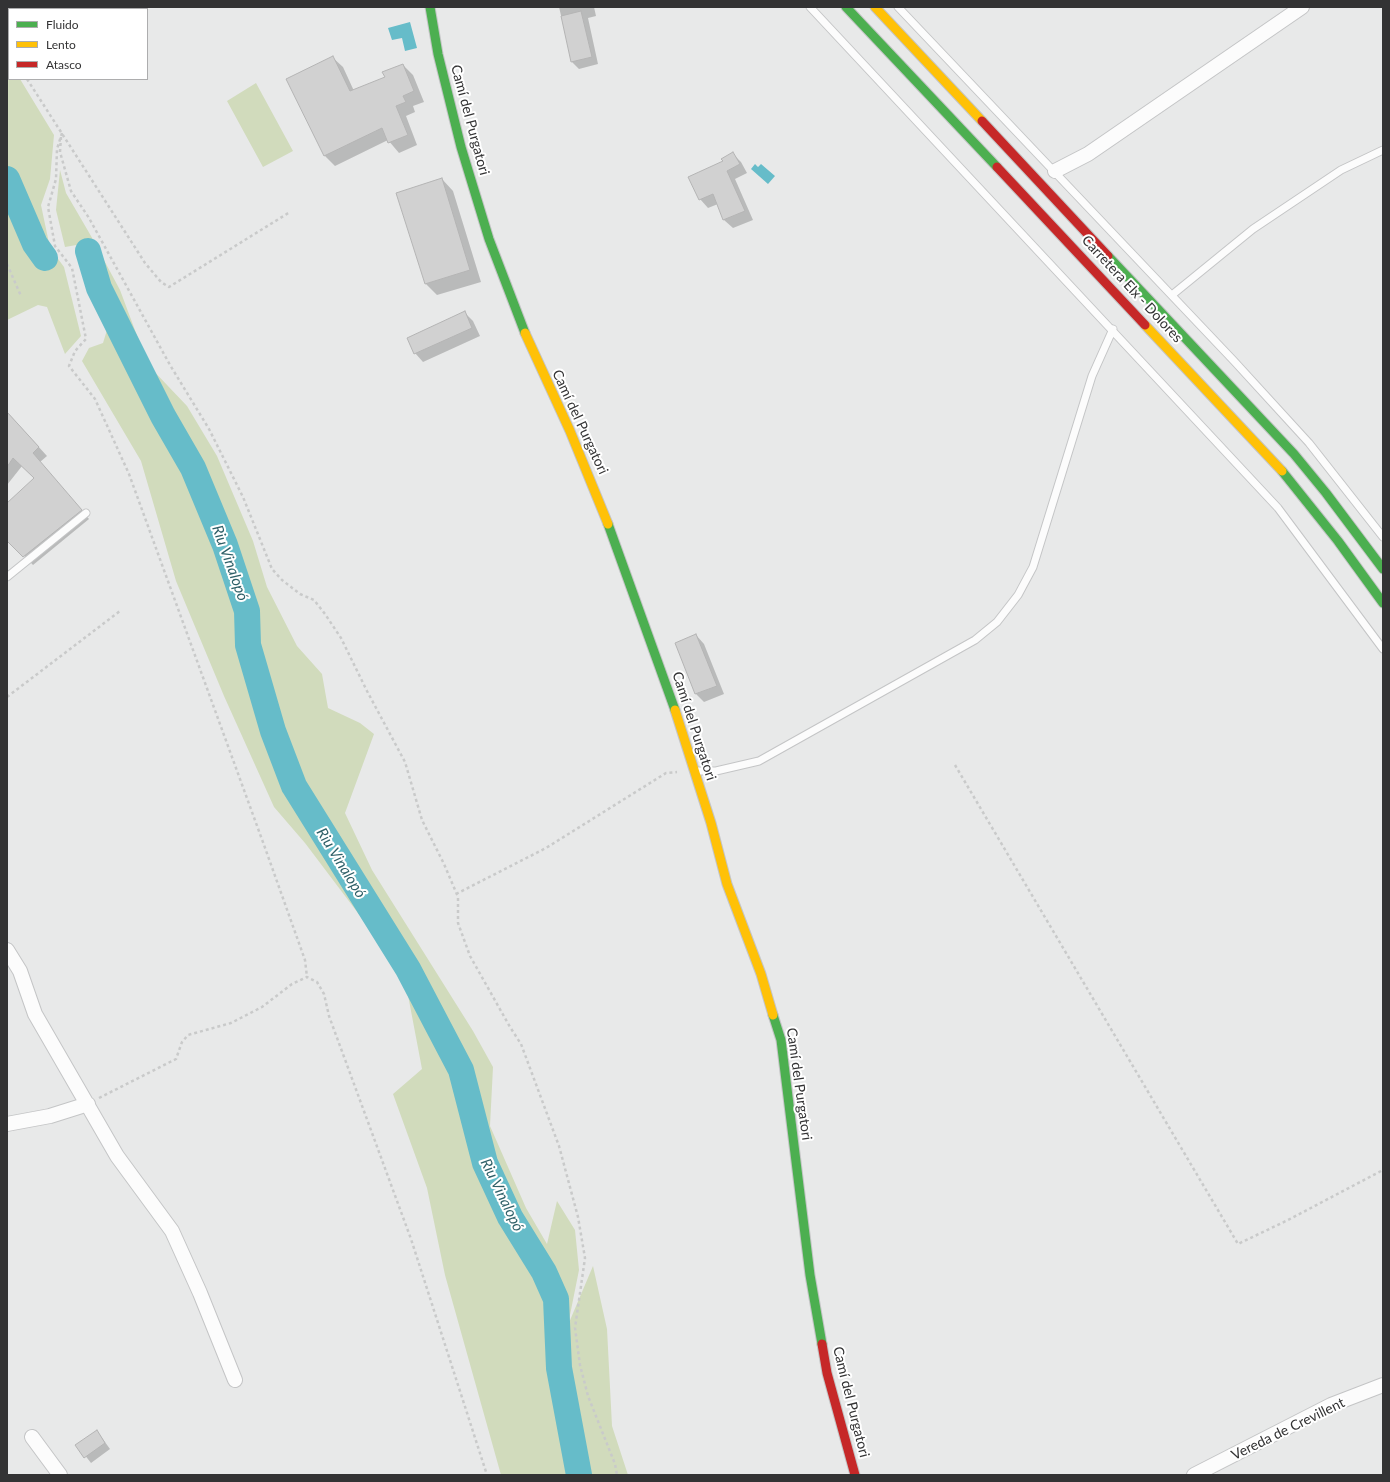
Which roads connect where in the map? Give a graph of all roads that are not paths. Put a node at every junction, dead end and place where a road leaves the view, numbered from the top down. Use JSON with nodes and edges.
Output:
{"nodes":[{"id":1,"x":430,"y":7,"type":"edge"},
{"id":2,"x":810,"y":7,"type":"edge"},
{"id":3,"x":846,"y":7,"type":"edge"},
{"id":4,"x":875,"y":7,"type":"edge"},
{"id":5,"x":898,"y":7,"type":"edge"},
{"id":6,"x":1302,"y":7,"type":"edge"},
{"id":7,"x":1383,"y":150,"type":"edge"},
{"id":8,"x":1055,"y":171,"type":"junction"},
{"id":9,"x":1172,"y":295,"type":"junction"},
{"id":10,"x":1112,"y":329,"type":"junction"},
{"id":11,"x":86,"y":513,"type":"dead end"},
{"id":12,"x":1383,"y":537,"type":"edge"},
{"id":13,"x":1383,"y":569,"type":"edge"},
{"id":14,"x":7,"y":577,"type":"edge"},
{"id":15,"x":1383,"y":603,"type":"edge"},
{"id":16,"x":1383,"y":649,"type":"edge"},
{"id":17,"x":695,"y":771,"type":"junction"},
{"id":18,"x":7,"y":950,"type":"edge"},
{"id":19,"x":88,"y":1104,"type":"junction"},
{"id":20,"x":7,"y":1124,"type":"edge"},
{"id":21,"x":235,"y":1380,"type":"dead end"},
{"id":22,"x":1383,"y":1385,"type":"edge"},
{"id":23,"x":32,"y":1437,"type":"dead end"},
{"id":24,"x":60,"y":1475,"type":"edge"},
{"id":25,"x":855,"y":1475,"type":"edge"},
{"id":26,"x":1194,"y":1475,"type":"edge"}],
"edges":[{"from":1,"to":17,"type":"main road","name":"Camí del Purgatori"},
{"from":2,"to":10,"type":"lane"},
{"from":3,"to":15,"type":"main road","name":"Carretera Elx - Dolores"},
{"from":4,"to":13,"type":"main road","name":"Carretera Elx - Dolores"},
{"from":5,"to":8,"type":"lane"},
{"from":6,"to":8,"type":"street"},
{"from":7,"to":9,"type":"lane"},
{"from":8,"to":9,"type":"lane"},
{"from":9,"to":12,"type":"lane"},
{"from":10,"to":16,"type":"lane"},
{"from":10,"to":17,"type":"lane"},
{"from":11,"to":14,"type":"lane"},
{"from":17,"to":25,"type":"main road","name":"Camí del Purgatori"},
{"from":18,"to":19,"type":"street"},
{"from":19,"to":20,"type":"street"},
{"from":19,"to":21,"type":"street"},
{"from":22,"to":26,"type":"street","name":"Vereda de Crevillent"},
{"from":23,"to":24,"type":"street"}]}
